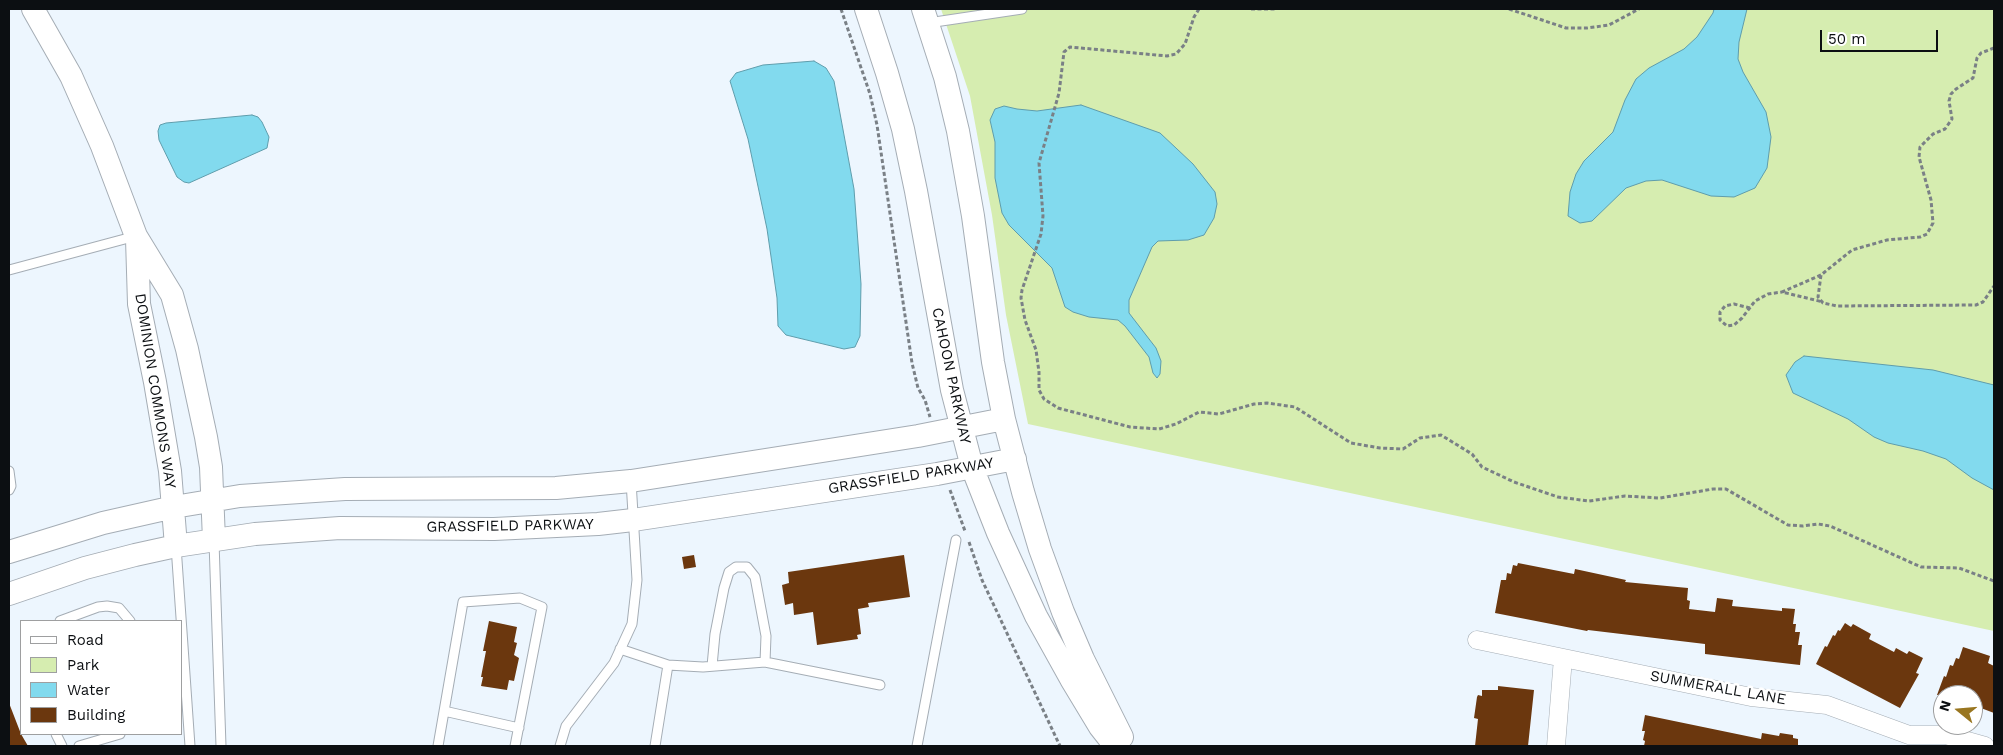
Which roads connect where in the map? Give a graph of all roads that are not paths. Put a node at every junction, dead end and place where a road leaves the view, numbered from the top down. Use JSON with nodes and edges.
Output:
{"nodes":[{"id":1,"x":33,"y":9,"type":"edge"},
{"id":2,"x":866,"y":9,"type":"edge"},
{"id":3,"x":1022,"y":9,"type":"edge"},
{"id":4,"x":925,"y":16,"type":"edge"},
{"id":5,"x":136,"y":236,"type":"junction"},
{"id":6,"x":9,"y":270,"type":"edge"},
{"id":7,"x":1004,"y":419,"type":"junction"},
{"id":8,"x":961,"y":428,"type":"junction"},
{"id":9,"x":1015,"y":459,"type":"junction"},
{"id":10,"x":972,"y":467,"type":"junction"},
{"id":11,"x":9,"y":471,"type":"edge"},
{"id":12,"x":631,"y":481,"type":"junction"},
{"id":13,"x":9,"y":490,"type":"edge"},
{"id":14,"x":212,"y":500,"type":"junction"},
{"id":15,"x":174,"y":507,"type":"junction"},
{"id":16,"x":633,"y":520,"type":"junction"},
{"id":17,"x":214,"y":540,"type":"junction"},
{"id":18,"x":956,"y":540,"type":"dead end"},
{"id":19,"x":176,"y":546,"type":"junction"},
{"id":20,"x":9,"y":552,"type":"edge"},
{"id":21,"x":9,"y":594,"type":"edge"},
{"id":22,"x":63,"y":620,"type":"edge"},
{"id":23,"x":129,"y":620,"type":"edge"},
{"id":24,"x":1477,"y":640,"type":"dead end"},
{"id":25,"x":620,"y":649,"type":"junction"},
{"id":26,"x":1563,"y":658,"type":"junction"},
{"id":27,"x":765,"y":662,"type":"junction"},
{"id":28,"x":668,"y":665,"type":"junction"},
{"id":29,"x":712,"y":666,"type":"junction"},
{"id":30,"x":880,"y":685,"type":"dead end"},
{"id":31,"x":444,"y":711,"type":"junction"},
{"id":32,"x":519,"y":728,"type":"junction"},
{"id":33,"x":113,"y":735,"type":"edge"},
{"id":34,"x":99,"y":737,"type":"edge"},
{"id":35,"x":1907,"y":740,"type":"edge"},
{"id":36,"x":80,"y":746,"type":"edge"},
{"id":37,"x":190,"y":746,"type":"edge"},
{"id":38,"x":221,"y":746,"type":"edge"},
{"id":39,"x":438,"y":746,"type":"edge"},
{"id":40,"x":515,"y":746,"type":"edge"},
{"id":41,"x":560,"y":746,"type":"edge"},
{"id":42,"x":656,"y":746,"type":"edge"},
{"id":43,"x":917,"y":746,"type":"edge"},
{"id":44,"x":1115,"y":746,"type":"edge"},
{"id":45,"x":1127,"y":746,"type":"edge"},
{"id":46,"x":1556,"y":746,"type":"edge"},
{"id":47,"x":1985,"y":746,"type":"edge"}],
"edges":[{"from":1,"to":5,"type":"street","name":"DOMINION COMMONS WAY"},
{"from":2,"to":8,"type":"street","name":"CAHOON PARKWAY"},
{"from":3,"to":4,"type":"lane"},
{"from":4,"to":7,"type":"street"},
{"from":5,"to":6,"type":"lane"},
{"from":5,"to":14,"type":"street","name":"DOMINION COMMONS WAY"},
{"from":5,"to":15,"type":"street","name":"DOMINION COMMONS WAY"},
{"from":7,"to":8,"type":"street"},
{"from":7,"to":9,"type":"street"},
{"from":8,"to":10,"type":"street","name":"CAHOON PARKWAY"},
{"from":8,"to":12,"type":"street"},
{"from":9,"to":10,"type":"street","name":"GRASSFIELD PARKWAY"},
{"from":9,"to":45,"type":"street"},
{"from":10,"to":16,"type":"street","name":"GRASSFIELD PARKWAY"},
{"from":10,"to":44,"type":"street","name":"CAHOON PARKWAY"},
{"from":11,"to":13,"type":"lane"},
{"from":12,"to":14,"type":"street"},
{"from":12,"to":16,"type":"lane"},
{"from":14,"to":15,"type":"street"},
{"from":14,"to":17,"type":"street","name":"DOMINION COMMONS WAY"},
{"from":15,"to":19,"type":"street","name":"DOMINION COMMONS WAY"},
{"from":15,"to":20,"type":"street"},
{"from":16,"to":17,"type":"street","name":"GRASSFIELD PARKWAY"},
{"from":16,"to":25,"type":"lane"},
{"from":17,"to":19,"type":"street","name":"GRASSFIELD PARKWAY"},
{"from":17,"to":38,"type":"lane"},
{"from":18,"to":43,"type":"lane"},
{"from":19,"to":21,"type":"street","name":"GRASSFIELD PARKWAY"},
{"from":19,"to":37,"type":"lane"},
{"from":22,"to":23,"type":"lane"},
{"from":24,"to":26,"type":"street","name":"SUMMERALL LANE"},
{"from":25,"to":28,"type":"lane"},
{"from":25,"to":41,"type":"lane"},
{"from":26,"to":35,"type":"street","name":"SUMMERALL LANE"},
{"from":26,"to":46,"type":"street"},
{"from":27,"to":29,"type":"lane"},
{"from":27,"to":29,"type":"lane"},
{"from":27,"to":30,"type":"lane"},
{"from":28,"to":29,"type":"lane"},
{"from":28,"to":42,"type":"lane"},
{"from":31,"to":32,"type":"lane"},
{"from":31,"to":32,"type":"lane"},
{"from":31,"to":39,"type":"lane"},
{"from":32,"to":40,"type":"lane"},
{"from":33,"to":34,"type":"lane"},
{"from":34,"to":36,"type":"lane"},
{"from":35,"to":47,"type":"street","name":"SUMMERALL LANE"}]}
